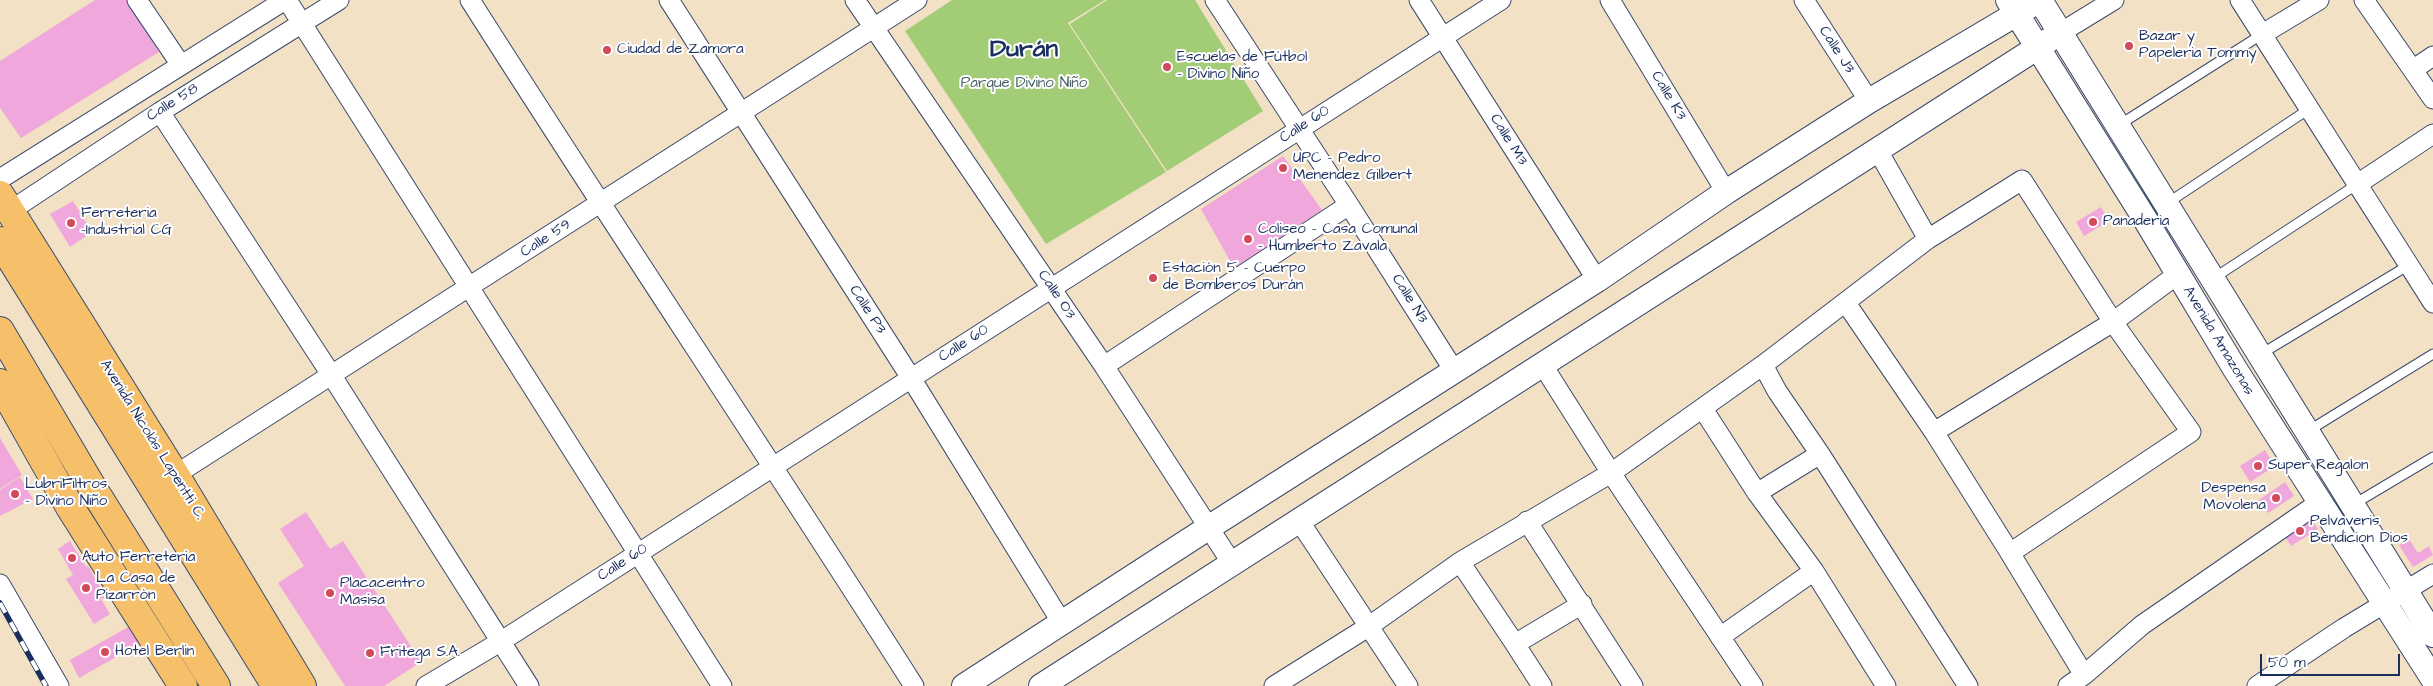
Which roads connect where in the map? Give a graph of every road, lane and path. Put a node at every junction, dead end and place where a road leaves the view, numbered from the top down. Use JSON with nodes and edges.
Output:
{"nodes":[{"id":1,"x":137,"y":0,"type":"edge"},
{"id":2,"x":286,"y":0,"type":"edge"},
{"id":3,"x":339,"y":0,"type":"edge"},
{"id":4,"x":470,"y":0,"type":"edge"},
{"id":5,"x":669,"y":0,"type":"edge"},
{"id":6,"x":855,"y":0,"type":"edge"},
{"id":7,"x":917,"y":0,"type":"edge"},
{"id":8,"x":1215,"y":0,"type":"edge"},
{"id":9,"x":1419,"y":0,"type":"edge"},
{"id":10,"x":1501,"y":0,"type":"edge"},
{"id":11,"x":1610,"y":0,"type":"edge"},
{"id":12,"x":1804,"y":0,"type":"edge"},
{"id":13,"x":2040,"y":0,"type":"edge"},
{"id":14,"x":2114,"y":0,"type":"edge"},
{"id":15,"x":2240,"y":0,"type":"edge"},
{"id":16,"x":2319,"y":0,"type":"edge"},
{"id":17,"x":2364,"y":0,"type":"edge"},
{"id":18,"x":2013,"y":6,"type":"edge"},
{"id":19,"x":301,"y":24,"type":"junction"},
{"id":20,"x":874,"y":29,"type":"junction"},
{"id":21,"x":2060,"y":33,"type":"junction"},
{"id":22,"x":2261,"y":35,"type":"junction"},
{"id":23,"x":1443,"y":37,"type":"junction"},
{"id":24,"x":2038,"y":46,"type":"junction"},
{"id":25,"x":2433,"y":56,"type":"edge"},
{"id":26,"x":181,"y":65,"type":"junction"},
{"id":27,"x":2414,"y":69,"type":"junction"},
{"id":28,"x":2433,"y":99,"type":"edge"},
{"id":29,"x":1869,"y":101,"type":"junction"},
{"id":30,"x":2309,"y":110,"type":"junction"},
{"id":31,"x":160,"y":112,"type":"junction"},
{"id":32,"x":741,"y":114,"type":"junction"},
{"id":33,"x":2117,"y":127,"type":"junction"},
{"id":34,"x":1298,"y":130,"type":"junction"},
{"id":35,"x":2433,"y":134,"type":"edge"},
{"id":36,"x":1877,"y":149,"type":"junction"},
{"id":37,"x":0,"y":179,"type":"edge"},
{"id":38,"x":2356,"y":185,"type":"junction"},
{"id":39,"x":1726,"y":192,"type":"junction"},
{"id":40,"x":5,"y":203,"type":"edge"},
{"id":41,"x":600,"y":204,"type":"junction"},
{"id":42,"x":1350,"y":204,"type":"junction"},
{"id":43,"x":2166,"y":204,"type":"junction"},
{"id":44,"x":1928,"y":239,"type":"junction"},
{"id":45,"x":0,"y":241,"type":"edge"},
{"id":46,"x":2408,"y":265,"type":"junction"},
{"id":47,"x":2178,"y":274,"type":"junction"},
{"id":48,"x":2212,"y":279,"type":"junction"},
{"id":49,"x":1597,"y":280,"type":"junction"},
{"id":50,"x":470,"y":288,"type":"junction"},
{"id":51,"x":1051,"y":288,"type":"junction"},
{"id":52,"x":1846,"y":303,"type":"junction"},
{"id":53,"x":2433,"y":303,"type":"edge"},
{"id":54,"x":2113,"y":322,"type":"junction"},
{"id":55,"x":0,"y":331,"type":"edge"},
{"id":56,"x":2433,"y":354,"type":"edge"},
{"id":57,"x":2260,"y":355,"type":"junction"},
{"id":58,"x":1542,"y":364,"type":"junction"},
{"id":59,"x":1763,"y":365,"type":"junction"},
{"id":60,"x":1104,"y":366,"type":"junction"},
{"id":61,"x":1455,"y":372,"type":"junction"},
{"id":62,"x":332,"y":376,"type":"junction"},
{"id":63,"x":911,"y":378,"type":"junction"},
{"id":64,"x":0,"y":383,"type":"edge"},
{"id":65,"x":1703,"y":409,"type":"junction"},
{"id":66,"x":2308,"y":431,"type":"junction"},
{"id":67,"x":1934,"y":432,"type":"junction"},
{"id":68,"x":1820,"y":454,"type":"junction"},
{"id":69,"x":2433,"y":457,"type":"edge"},
{"id":70,"x":774,"y":466,"type":"junction"},
{"id":71,"x":1610,"y":472,"type":"junction"},
{"id":72,"x":175,"y":475,"type":"junction"},
{"id":73,"x":1757,"y":493,"type":"junction"},
{"id":74,"x":2320,"y":502,"type":"junction"},
{"id":75,"x":2352,"y":505,"type":"junction"},
{"id":76,"x":1527,"y":521,"type":"junction"},
{"id":77,"x":1300,"y":522,"type":"junction"},
{"id":78,"x":1208,"y":528,"type":"junction"},
{"id":79,"x":639,"y":553,"type":"junction"},
{"id":80,"x":2010,"y":553,"type":"junction"},
{"id":81,"x":1460,"y":562,"type":"junction"},
{"id":82,"x":1233,"y":564,"type":"junction"},
{"id":83,"x":1814,"y":571,"type":"junction"},
{"id":84,"x":2433,"y":574,"type":"edge"},
{"id":85,"x":0,"y":584,"type":"edge"},
{"id":86,"x":2405,"y":591,"type":"junction"},
{"id":87,"x":2383,"y":603,"type":"junction"},
{"id":88,"x":1582,"y":604,"type":"junction"},
{"id":89,"x":1062,"y":623,"type":"junction"},
{"id":90,"x":1368,"y":627,"type":"junction"},
{"id":91,"x":2433,"y":635,"type":"edge"},
{"id":92,"x":1720,"y":636,"type":"junction"},
{"id":93,"x":500,"y":642,"type":"junction"},
{"id":94,"x":1515,"y":644,"type":"junction"},
{"id":95,"x":2084,"y":675,"type":"junction"},
{"id":96,"x":2433,"y":680,"type":"edge"},
{"id":97,"x":1281,"y":684,"type":"edge"},
{"id":98,"x":59,"y":686,"type":"edge"},
{"id":99,"x":183,"y":686,"type":"edge"},
{"id":100,"x":216,"y":686,"type":"edge"},
{"id":101,"x":276,"y":686,"type":"edge"},
{"id":102,"x":302,"y":686,"type":"edge"},
{"id":103,"x":426,"y":686,"type":"edge"},
{"id":104,"x":529,"y":686,"type":"edge"},
{"id":105,"x":722,"y":686,"type":"edge"},
{"id":106,"x":914,"y":686,"type":"edge"},
{"id":107,"x":964,"y":686,"type":"edge"},
{"id":108,"x":1041,"y":686,"type":"edge"},
{"id":109,"x":1408,"y":686,"type":"edge"},
{"id":110,"x":1542,"y":686,"type":"edge"},
{"id":111,"x":1633,"y":686,"type":"edge"},
{"id":112,"x":1753,"y":686,"type":"edge"},
{"id":113,"x":1886,"y":686,"type":"edge"},
{"id":114,"x":1968,"y":686,"type":"edge"},
{"id":115,"x":2068,"y":686,"type":"edge"},
{"id":116,"x":2258,"y":686,"type":"edge"},
{"id":117,"x":2426,"y":686,"type":"edge"}],
"edges":[{"from":1,"to":26,"type":"street"},
{"from":2,"to":19,"type":"street"},
{"from":2,"to":26,"type":"street","name":"Calle 58"},
{"from":3,"to":19,"type":"street","name":"Calle 58"},
{"from":4,"to":41,"type":"street"},
{"from":5,"to":32,"type":"street","name":"Calle P3"},
{"from":6,"to":20,"type":"street","name":"Calle O3"},
{"from":7,"to":20,"type":"street","name":"Calle 59"},
{"from":8,"to":34,"type":"street","name":"Calle N3"},
{"from":9,"to":23,"type":"street","name":"Calle M3"},
{"from":10,"to":23,"type":"street","name":"Calle 60"},
{"from":11,"to":39,"type":"street","name":"Calle K3"},
{"from":12,"to":29,"type":"street","name":"Calle J3"},
{"from":13,"to":18,"type":"street"},
{"from":13,"to":21,"type":"street","name":"Avenida Amazonas"},
{"from":14,"to":21,"type":"street"},
{"from":15,"to":22,"type":"street"},
{"from":16,"to":22,"type":"street"},
{"from":17,"to":27,"type":"street"},
{"from":18,"to":24,"type":"street","name":"Avenida Amazonas"},
{"from":18,"to":29,"type":"street"},
{"from":19,"to":31,"type":"street","name":"Calle 58"},
{"from":19,"to":50,"type":"street"},
{"from":20,"to":32,"type":"street","name":"Calle 59"},
{"from":20,"to":51,"type":"street","name":"Calle O3"},
{"from":21,"to":24,"type":"street"},
{"from":21,"to":33,"type":"street","name":"Avenida Amazonas"},
{"from":22,"to":30,"type":"street"},
{"from":22,"to":33,"type":"lane"},
{"from":23,"to":34,"type":"street","name":"Calle 60"},
{"from":23,"to":49,"type":"street","name":"Calle M3"},
{"from":24,"to":36,"type":"street"},
{"from":24,"to":47,"type":"street","name":"Avenida Amazonas"},
{"from":25,"to":27,"type":"street"},
{"from":26,"to":37,"type":"street","name":"Calle 58"},
{"from":27,"to":28,"type":"street"},
{"from":29,"to":39,"type":"street"},
{"from":30,"to":38,"type":"street"},
{"from":30,"to":43,"type":"lane"},
{"from":31,"to":40,"type":"street","name":"Calle 58"},
{"from":31,"to":62,"type":"street"},
{"from":32,"to":41,"type":"street","name":"Calle 59"},
{"from":32,"to":63,"type":"street","name":"Calle P3"},
{"from":33,"to":43,"type":"street","name":"Avenida Amazonas"},
{"from":34,"to":42,"type":"street","name":"Calle N3"},
{"from":34,"to":51,"type":"street","name":"Calle 60"},
{"from":35,"to":38,"type":"street"},
{"from":36,"to":44,"type":"street"},
{"from":36,"to":58,"type":"street"},
{"from":38,"to":46,"type":"street"},
{"from":38,"to":48,"type":"lane"},
{"from":39,"to":49,"type":"street"},
{"from":40,"to":72,"type":"main road","name":"Avenida Nicolás Lapentti C."},
{"from":41,"to":50,"type":"street","name":"Calle 59"},
{"from":41,"to":70,"type":"street"},
{"from":42,"to":60,"type":"street"},
{"from":42,"to":61,"type":"street","name":"Calle N3"},
{"from":43,"to":48,"type":"street","name":"Avenida Amazonas"},
{"from":44,"to":52,"type":"street"},
{"from":44,"to":54,"type":"street"},
{"from":45,"to":101,"type":"main road","name":"Avenida Nicolás Lapentti C."},
{"from":46,"to":53,"type":"street"},
{"from":46,"to":57,"type":"lane"},
{"from":47,"to":54,"type":"street"},
{"from":47,"to":74,"type":"street","name":"Avenida Amazonas"},
{"from":48,"to":57,"type":"street","name":"Avenida Amazonas"},
{"from":49,"to":61,"type":"street"},
{"from":50,"to":62,"type":"street","name":"Calle 59"},
{"from":50,"to":79,"type":"street"},
{"from":51,"to":60,"type":"street","name":"Calle O3"},
{"from":51,"to":63,"type":"street","name":"Calle 60"},
{"from":52,"to":59,"type":"street"},
{"from":52,"to":67,"type":"street"},
{"from":54,"to":67,"type":"street"},
{"from":54,"to":80,"type":"street"},
{"from":55,"to":100,"type":"main road"},
{"from":56,"to":66,"type":"lane"},
{"from":57,"to":66,"type":"street","name":"Avenida Amazonas"},
{"from":58,"to":71,"type":"street"},
{"from":58,"to":77,"type":"street"},
{"from":59,"to":65,"type":"street"},
{"from":59,"to":68,"type":"street"},
{"from":60,"to":78,"type":"street","name":"Calle O3"},
{"from":61,"to":78,"type":"street"},
{"from":62,"to":72,"type":"street","name":"Calle 59"},
{"from":62,"to":93,"type":"street"},
{"from":63,"to":70,"type":"street","name":"Calle 60"},
{"from":63,"to":89,"type":"street","name":"Calle P3"},
{"from":64,"to":99,"type":"main road"},
{"from":65,"to":71,"type":"street"},
{"from":65,"to":73,"type":"street"},
{"from":66,"to":75,"type":"street","name":"Avenida Amazonas"},
{"from":67,"to":80,"type":"street"},
{"from":68,"to":73,"type":"street"},
{"from":68,"to":114,"type":"street"},
{"from":69,"to":75,"type":"lane"},
{"from":70,"to":79,"type":"street","name":"Calle 60"},
{"from":70,"to":106,"type":"street"},
{"from":71,"to":76,"type":"street"},
{"from":71,"to":92,"type":"street"},
{"from":72,"to":102,"type":"main road","name":"Avenida Nicolás Lapentti C."},
{"from":73,"to":83,"type":"street"},
{"from":74,"to":87,"type":"street","name":"Avenida Amazonas"},
{"from":74,"to":95,"type":"street"},
{"from":75,"to":86,"type":"street","name":"Avenida Amazonas"},
{"from":76,"to":81,"type":"street"},
{"from":76,"to":88,"type":"street"},
{"from":77,"to":82,"type":"street"},
{"from":77,"to":90,"type":"street"},
{"from":78,"to":82,"type":"street","name":"Calle O3"},
{"from":78,"to":89,"type":"street"},
{"from":79,"to":93,"type":"street","name":"Calle 60"},
{"from":79,"to":105,"type":"street"},
{"from":80,"to":95,"type":"street"},
{"from":81,"to":90,"type":"street"},
{"from":81,"to":94,"type":"street"},
{"from":82,"to":108,"type":"street"},
{"from":83,"to":92,"type":"street"},
{"from":83,"to":113,"type":"street"},
{"from":84,"to":86,"type":"street"},
{"from":85,"to":98,"type":"street"},
{"from":86,"to":87,"type":"street"},
{"from":86,"to":91,"type":"street","name":"Avenida Amazonas"},
{"from":87,"to":96,"type":"street","name":"Avenida Amazonas"},
{"from":87,"to":116,"type":"street"},
{"from":88,"to":94,"type":"street"},
{"from":88,"to":111,"type":"street"},
{"from":89,"to":107,"type":"street"},
{"from":90,"to":97,"type":"street"},
{"from":90,"to":109,"type":"street"},
{"from":92,"to":112,"type":"street"},
{"from":93,"to":103,"type":"street","name":"Calle 60"},
{"from":93,"to":104,"type":"street"},
{"from":94,"to":110,"type":"street"},
{"from":95,"to":115,"type":"street"},
{"from":96,"to":117,"type":"street"}]}
